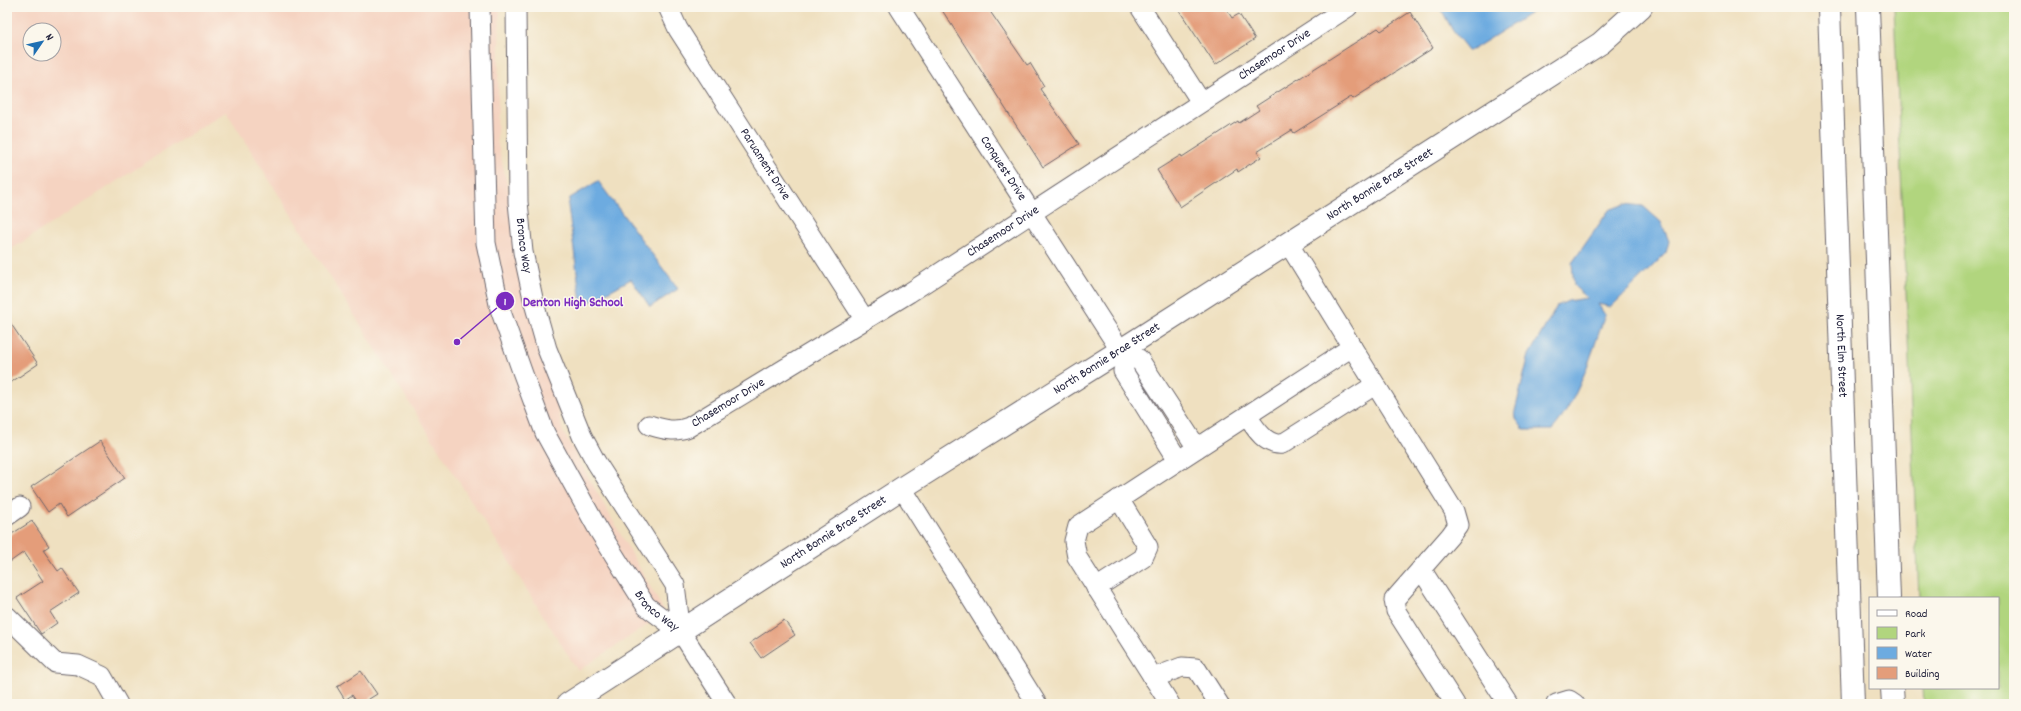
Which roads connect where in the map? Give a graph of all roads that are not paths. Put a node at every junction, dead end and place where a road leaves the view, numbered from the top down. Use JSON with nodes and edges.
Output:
{"nodes":[{"id":1,"x":480,"y":7,"type":"edge"},
{"id":2,"x":516,"y":7,"type":"edge"},
{"id":3,"x":668,"y":7,"type":"edge"},
{"id":4,"x":899,"y":7,"type":"edge"},
{"id":5,"x":1140,"y":7,"type":"edge"},
{"id":6,"x":1348,"y":7,"type":"edge"},
{"id":7,"x":1641,"y":7,"type":"edge"},
{"id":8,"x":1829,"y":7,"type":"edge"},
{"id":9,"x":1868,"y":7,"type":"edge"},
{"id":10,"x":1201,"y":102,"type":"junction"},
{"id":11,"x":1032,"y":212,"type":"junction"},
{"id":12,"x":1288,"y":243,"type":"junction"},
{"id":13,"x":865,"y":320,"type":"junction"},
{"id":14,"x":1352,"y":348,"type":"junction"},
{"id":15,"x":1123,"y":355,"type":"junction"},
{"id":16,"x":1375,"y":385,"type":"junction"},
{"id":17,"x":1247,"y":416,"type":"junction"},
{"id":18,"x":649,"y":425,"type":"dead end"},
{"id":19,"x":1196,"y":448,"type":"junction"},
{"id":20,"x":1178,"y":460,"type":"junction"},
{"id":21,"x":902,"y":488,"type":"junction"},
{"id":22,"x":1119,"y":499,"type":"junction"},
{"id":23,"x":1421,"y":569,"type":"junction"},
{"id":24,"x":1096,"y":588,"type":"junction"},
{"id":25,"x":1889,"y":597,"type":"edge"},
{"id":26,"x":7,"y":616,"type":"edge"},
{"id":27,"x":681,"y":632,"type":"junction"},
{"id":28,"x":1154,"y":678,"type":"junction"},
{"id":29,"x":1892,"y":689,"type":"edge"},
{"id":30,"x":118,"y":704,"type":"edge"},
{"id":31,"x":568,"y":704,"type":"edge"},
{"id":32,"x":727,"y":704,"type":"edge"},
{"id":33,"x":1038,"y":704,"type":"edge"},
{"id":34,"x":1170,"y":704,"type":"edge"},
{"id":35,"x":1219,"y":704,"type":"edge"},
{"id":36,"x":1455,"y":704,"type":"edge"},
{"id":37,"x":1508,"y":704,"type":"edge"},
{"id":38,"x":1556,"y":704,"type":"edge"},
{"id":39,"x":1575,"y":704,"type":"edge"},
{"id":40,"x":1853,"y":704,"type":"edge"},
{"id":41,"x":1893,"y":704,"type":"edge"}],
"edges":[{"from":1,"to":27,"type":"street","name":"Bronco Way"},
{"from":2,"to":27,"type":"street","name":"Bronco Way"},
{"from":3,"to":13,"type":"street","name":"Paruament Drive"},
{"from":4,"to":11,"type":"street","name":"Conquest Drive"},
{"from":5,"to":10,"type":"street"},
{"from":6,"to":10,"type":"street","name":"Chasemoor Drive"},
{"from":7,"to":12,"type":"main road","name":"North Bonnie Brae Street"},
{"from":8,"to":40,"type":"main road","name":"North Elm Street"},
{"from":9,"to":25,"type":"main road"},
{"from":10,"to":11,"type":"street","name":"Chasemoor Drive"},
{"from":11,"to":13,"type":"street","name":"Chasemoor Drive"},
{"from":11,"to":15,"type":"street","name":"Conquest Drive"},
{"from":12,"to":14,"type":"street"},
{"from":12,"to":15,"type":"main road","name":"North Bonnie Brae Street"},
{"from":13,"to":18,"type":"street","name":"Chasemoor Drive"},
{"from":14,"to":16,"type":"street"},
{"from":14,"to":17,"type":"street"},
{"from":15,"to":19,"type":"street"},
{"from":15,"to":20,"type":"street"},
{"from":15,"to":21,"type":"main road","name":"North Bonnie Brae Street"},
{"from":16,"to":17,"type":"street"},
{"from":16,"to":23,"type":"street"},
{"from":17,"to":19,"type":"street"},
{"from":19,"to":20,"type":"street"},
{"from":20,"to":22,"type":"street"},
{"from":21,"to":27,"type":"main road","name":"North Bonnie Brae Street"},
{"from":21,"to":33,"type":"street"},
{"from":22,"to":24,"type":"street"},
{"from":22,"to":24,"type":"street"},
{"from":23,"to":36,"type":"street"},
{"from":23,"to":37,"type":"street"},
{"from":24,"to":28,"type":"street"},
{"from":26,"to":30,"type":"street"},
{"from":27,"to":31,"type":"main road","name":"North Bonnie Brae Street"},
{"from":27,"to":32,"type":"street"},
{"from":28,"to":34,"type":"street"},
{"from":28,"to":35,"type":"street"},
{"from":29,"to":41,"type":"main road"},
{"from":38,"to":39,"type":"street"}]}
